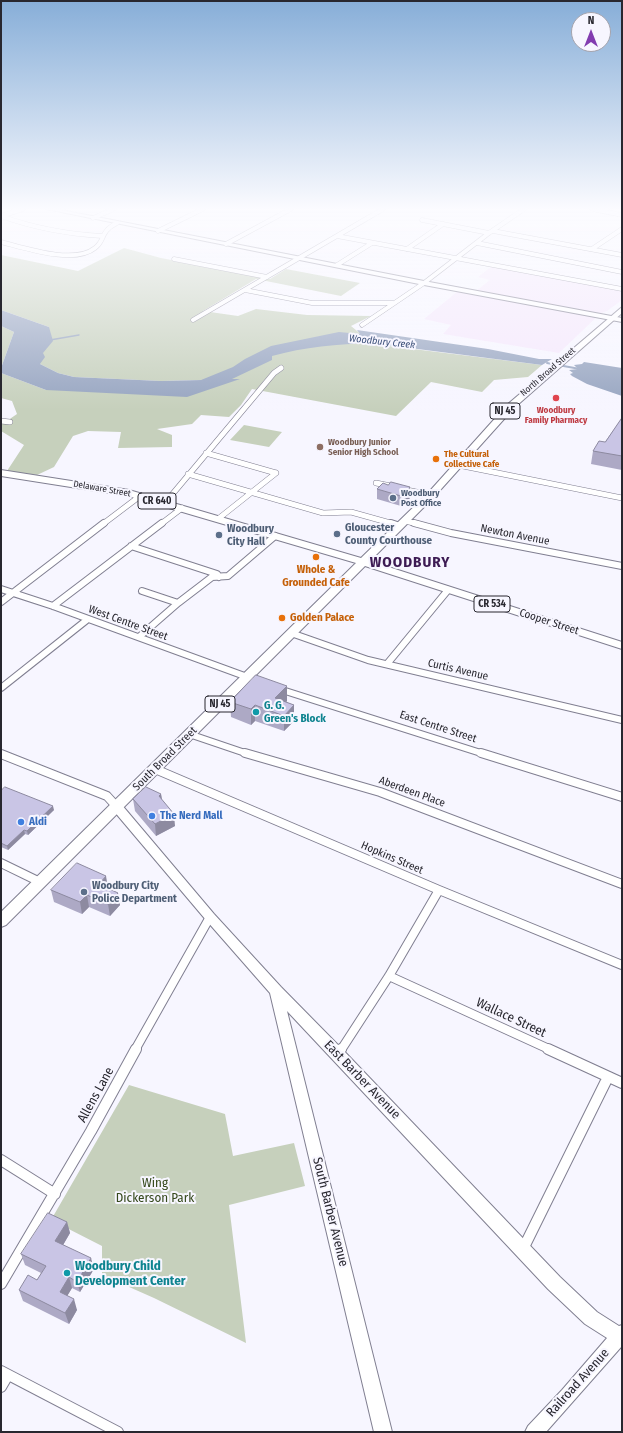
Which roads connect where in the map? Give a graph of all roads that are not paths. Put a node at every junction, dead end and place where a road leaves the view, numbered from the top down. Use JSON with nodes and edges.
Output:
{"nodes":[{"id":1,"x":261,"y":276,"type":"edge"},
{"id":2,"x":390,"y":276,"type":"edge"},
{"id":3,"x":434,"y":276,"type":"edge"},
{"id":4,"x":550,"y":276,"type":"edge"},
{"id":5,"x":267,"y":277,"type":"joint"},
{"id":6,"x":424,"y":283,"type":"junction"},
{"id":7,"x":622,"y":289,"type":"edge"},
{"id":8,"x":246,"y":290,"type":"junction"},
{"id":9,"x":393,"y":303,"type":"junction"},
{"id":10,"x":622,"y":308,"type":"edge"},
{"id":11,"x":610,"y":318,"type":"junction"},
{"id":12,"x":193,"y":320,"type":"dead end"},
{"id":13,"x":622,"y":320,"type":"edge"},
{"id":14,"x":362,"y":325,"type":"dead end"},
{"id":15,"x":281,"y":368,"type":"dead end"},
{"id":16,"x":1,"y":421,"type":"edge"},
{"id":17,"x":10,"y":422,"type":"dead end"},
{"id":18,"x":206,"y":453,"type":"junction"},
{"id":19,"x":458,"y":465,"type":"junction"},
{"id":20,"x":1,"y":473,"type":"edge"},
{"id":21,"x":188,"y":474,"type":"junction"},
{"id":22,"x":376,"y":483,"type":"dead end"},
{"id":23,"x":251,"y":493,"type":"junction"},
{"id":24,"x":431,"y":495,"type":"junction"},
{"id":25,"x":140,"y":496,"type":"junction"},
{"id":26,"x":622,"y":498,"type":"edge"},
{"id":27,"x":164,"y":503,"type":"junction"},
{"id":28,"x":182,"y":508,"type":"junction"},
{"id":29,"x":218,"y":519,"type":"junction"},
{"id":30,"x":402,"y":524,"type":"junction"},
{"id":31,"x":275,"y":536,"type":"junction"},
{"id":32,"x":131,"y":546,"type":"junction"},
{"id":33,"x":363,"y":562,"type":"junction"},
{"id":34,"x":622,"y":566,"type":"edge"},
{"id":35,"x":219,"y":577,"type":"junction"},
{"id":36,"x":1,"y":589,"type":"edge"},
{"id":37,"x":448,"y":590,"type":"junction"},
{"id":38,"x":142,"y":591,"type":"dead end"},
{"id":39,"x":14,"y":592,"type":"junction"},
{"id":40,"x":1,"y":602,"type":"edge"},
{"id":41,"x":178,"y":603,"type":"junction"},
{"id":42,"x":53,"y":606,"type":"junction"},
{"id":43,"x":88,"y":619,"type":"junction"},
{"id":44,"x":291,"y":633,"type":"junction"},
{"id":45,"x":139,"y":637,"type":"junction"},
{"id":46,"x":622,"y":646,"type":"edge"},
{"id":47,"x":387,"y":664,"type":"junction"},
{"id":48,"x":247,"y":677,"type":"junction"},
{"id":49,"x":259,"y":682,"type":"edge"},
{"id":50,"x":273,"y":687,"type":"edge"},
{"id":51,"x":1,"y":688,"type":"edge"},
{"id":52,"x":622,"y":720,"type":"edge"},
{"id":53,"x":189,"y":734,"type":"junction"},
{"id":54,"x":1,"y":754,"type":"edge"},
{"id":55,"x":155,"y":769,"type":"junction"},
{"id":56,"x":622,"y":797,"type":"edge"},
{"id":57,"x":117,"y":807,"type":"junction"},
{"id":58,"x":1,"y":863,"type":"edge"},
{"id":59,"x":40,"y":882,"type":"junction"},
{"id":60,"x":622,"y":884,"type":"edge"},
{"id":61,"x":439,"y":890,"type":"junction"},
{"id":62,"x":210,"y":917,"type":"junction"},
{"id":63,"x":1,"y":921,"type":"edge"},
{"id":64,"x":622,"y":965,"type":"edge"},
{"id":65,"x":389,"y":976,"type":"junction"},
{"id":66,"x":276,"y":991,"type":"junction"},
{"id":67,"x":338,"y":1054,"type":"junction"},
{"id":68,"x":608,"y":1077,"type":"junction"},
{"id":69,"x":622,"y":1083,"type":"edge"},
{"id":70,"x":1,"y":1160,"type":"edge"},
{"id":71,"x":55,"y":1194,"type":"junction"},
{"id":72,"x":522,"y":1250,"type":"junction"},
{"id":73,"x":1,"y":1284,"type":"edge"},
{"id":74,"x":621,"y":1336,"type":"edge"},
{"id":75,"x":4,"y":1373,"type":"edge"},
{"id":76,"x":1,"y":1387,"type":"edge"},
{"id":77,"x":118,"y":1432,"type":"edge"},
{"id":78,"x":383,"y":1432,"type":"edge"},
{"id":79,"x":534,"y":1432,"type":"edge"}],
"edges":[{"from":1,"to":5,"type":"street"},
{"from":2,"to":6,"type":"street"},
{"from":3,"to":6,"type":"street"},
{"from":4,"to":7,"type":"street"},
{"from":5,"to":8,"type":"street"},
{"from":6,"to":9,"type":"street"},
{"from":6,"to":11,"type":"street"},
{"from":8,"to":9,"type":"street"},
{"from":8,"to":12,"type":"street"},
{"from":9,"to":14,"type":"street"},
{"from":10,"to":11,"type":"main road","name":"North Broad Street","number":"NJ 45"},
{"from":11,"to":13,"type":"street"},
{"from":11,"to":19,"type":"main road","name":"North Broad Street","number":"NJ 45"},
{"from":15,"to":18,"type":"street"},
{"from":16,"to":17,"type":"street"},
{"from":18,"to":21,"type":"street"},
{"from":18,"to":23,"type":"street"},
{"from":19,"to":24,"type":"main road","name":"North Broad Street","number":"NJ 45"},
{"from":19,"to":26,"type":"street"},
{"from":20,"to":25,"type":"main road","name":"Delaware Street","number":"CR 640"},
{"from":21,"to":23,"type":"street","name":"Newton Avenue"},
{"from":21,"to":27,"type":"street"},
{"from":22,"to":24,"type":"street"},
{"from":23,"to":29,"type":"street"},
{"from":23,"to":30,"type":"street","name":"Newton Avenue"},
{"from":24,"to":30,"type":"main road","name":"North Broad Street","number":"NJ 45"},
{"from":25,"to":27,"type":"main road","name":"Delaware Street","number":"CR 640"},
{"from":25,"to":39,"type":"street"},
{"from":27,"to":28,"type":"main road","name":"Delaware Street","number":"CR 640"},
{"from":28,"to":29,"type":"main road","name":"Delaware Street","number":"CR 640"},
{"from":28,"to":32,"type":"street"},
{"from":29,"to":31,"type":"main road","name":"Delaware Street","number":"CR 640"},
{"from":30,"to":33,"type":"main road","name":"North Broad Street","number":"NJ 45"},
{"from":30,"to":34,"type":"street","name":"Newton Avenue"},
{"from":31,"to":33,"type":"main road","name":"Delaware Street","number":"CR 640"},
{"from":31,"to":35,"type":"street"},
{"from":32,"to":35,"type":"street"},
{"from":32,"to":42,"type":"street"},
{"from":33,"to":37,"type":"main road","name":"Cooper Street","number":"CR 534"},
{"from":33,"to":44,"type":"main road","name":"South Broad Street","number":"NJ 45"},
{"from":35,"to":41,"type":"street"},
{"from":36,"to":39,"type":"street","name":"West Centre Street"},
{"from":37,"to":46,"type":"main road","name":"Cooper Street","number":"CR 534"},
{"from":37,"to":47,"type":"street"},
{"from":38,"to":41,"type":"street"},
{"from":39,"to":40,"type":"street"},
{"from":39,"to":42,"type":"street","name":"West Centre Street"},
{"from":41,"to":45,"type":"street"},
{"from":42,"to":43,"type":"street","name":"West Centre Street"},
{"from":43,"to":45,"type":"street","name":"West Centre Street"},
{"from":43,"to":51,"type":"street"},
{"from":44,"to":47,"type":"street","name":"Curtis Avenue"},
{"from":44,"to":48,"type":"main road","name":"South Broad Street","number":"NJ 45"},
{"from":45,"to":48,"type":"street","name":"West Centre Street"},
{"from":47,"to":52,"type":"street","name":"Curtis Avenue"},
{"from":48,"to":49,"type":"street"},
{"from":48,"to":53,"type":"main road","name":"South Broad Street","number":"NJ 45"},
{"from":50,"to":56,"type":"street","name":"East Centre Street"},
{"from":53,"to":55,"type":"main road","name":"South Broad Street","number":"NJ 45"},
{"from":53,"to":60,"type":"street","name":"Aberdeen Place"},
{"from":54,"to":57,"type":"street"},
{"from":55,"to":57,"type":"main road","name":"South Broad Street","number":"NJ 45"},
{"from":55,"to":61,"type":"street","name":"Hopkins Street"},
{"from":57,"to":59,"type":"main road","name":"South Broad Street","number":"NJ 45"},
{"from":57,"to":62,"type":"street","name":"East Barber Avenue"},
{"from":58,"to":59,"type":"street"},
{"from":59,"to":63,"type":"main road","name":"South Broad Street","number":"NJ 45"},
{"from":61,"to":64,"type":"street","name":"Hopkins Street"},
{"from":61,"to":65,"type":"street"},
{"from":62,"to":66,"type":"street","name":"East Barber Avenue"},
{"from":62,"to":71,"type":"street","name":"Allens Lane"},
{"from":65,"to":67,"type":"street"},
{"from":65,"to":68,"type":"street","name":"Wallace Street"},
{"from":66,"to":67,"type":"street","name":"East Barber Avenue"},
{"from":66,"to":78,"type":"street","name":"South Barber Avenue"},
{"from":67,"to":72,"type":"street","name":"East Barber Avenue"},
{"from":68,"to":69,"type":"street","name":"Wallace Street"},
{"from":68,"to":72,"type":"street"},
{"from":70,"to":71,"type":"street"},
{"from":71,"to":73,"type":"street","name":"Allens Lane"},
{"from":72,"to":74,"type":"street","name":"East Barber Avenue"},
{"from":74,"to":79,"type":"street","name":"Railroad Avenue"},
{"from":75,"to":76,"type":"street"},
{"from":75,"to":77,"type":"street"}]}
